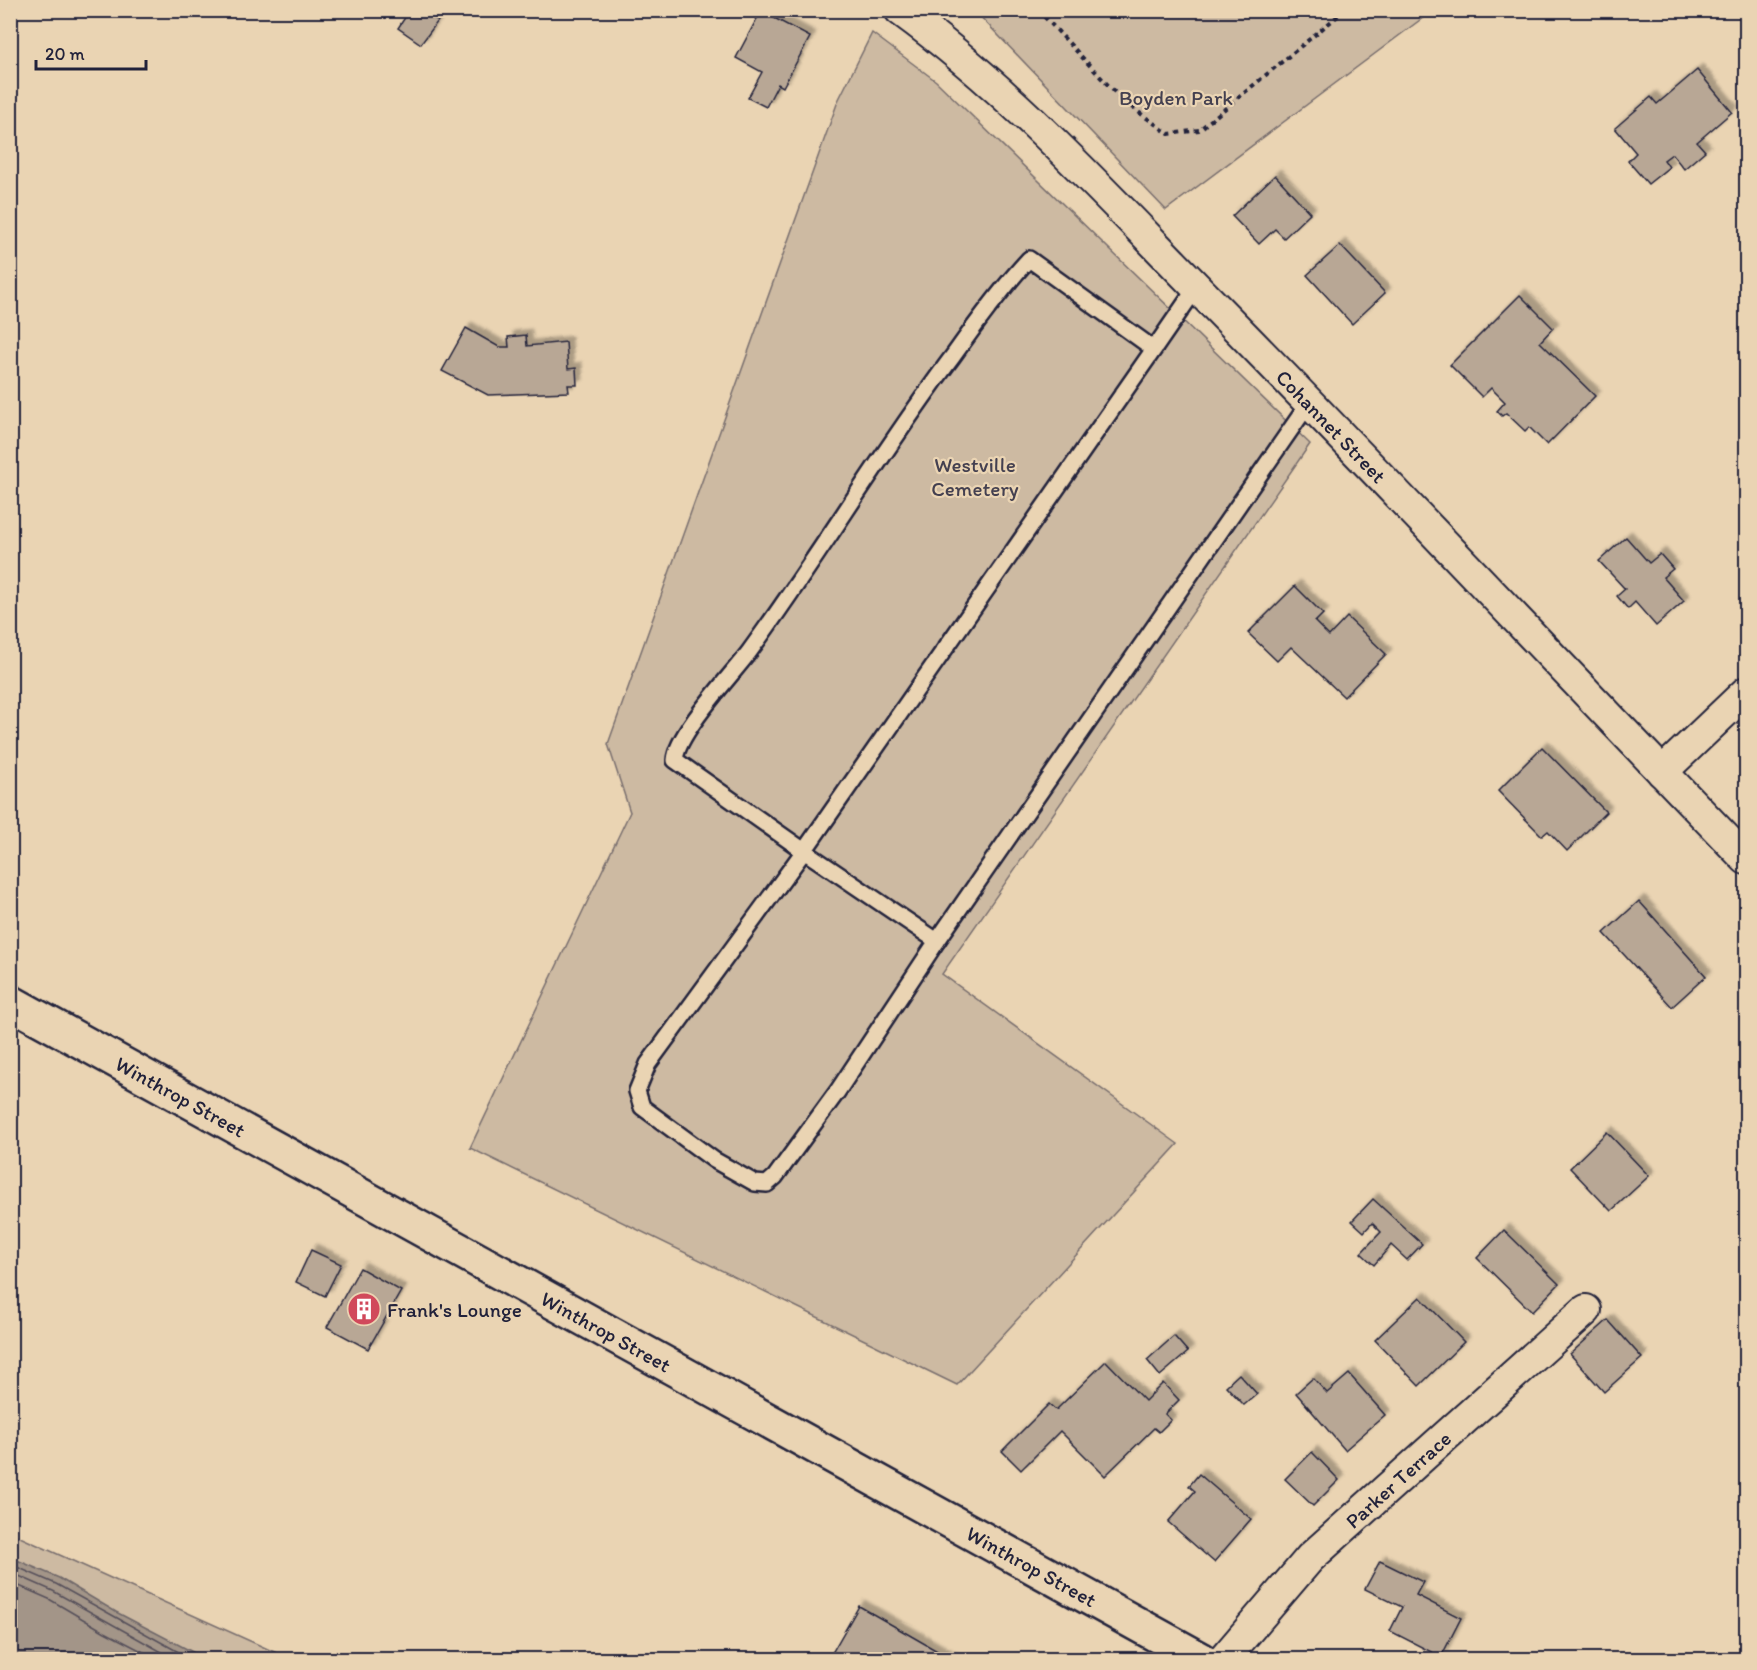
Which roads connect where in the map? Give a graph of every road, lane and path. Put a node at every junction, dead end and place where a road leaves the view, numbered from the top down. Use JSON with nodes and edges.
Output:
{"nodes":[{"id":1,"x":900,"y":10,"type":"edge"},
{"id":2,"x":1038,"y":10,"type":"edge"},
{"id":3,"x":1345,"y":10,"type":"edge"},
{"id":4,"x":1196,"y":288,"type":"junction"},
{"id":5,"x":1154,"y":349,"type":"junction"},
{"id":6,"x":1310,"y":403,"type":"junction"},
{"id":7,"x":1746,"y":692,"type":"edge"},
{"id":8,"x":1662,"y":772,"type":"junction"},
{"id":9,"x":804,"y":851,"type":"junction"},
{"id":10,"x":1746,"y":859,"type":"edge"},
{"id":11,"x":937,"y":941,"type":"junction"},
{"id":12,"x":10,"y":1002,"type":"edge"},
{"id":13,"x":1586,"y":1310,"type":"dead end"},
{"id":14,"x":1202,"y":1659,"type":"edge"},
{"id":15,"x":1222,"y":1659,"type":"edge"}],
"edges":[{"from":1,"to":4,"type":"street","name":"Cohannet Street"},
{"from":2,"to":3,"type":"path"},
{"from":4,"to":5,"type":"lane"},
{"from":4,"to":6,"type":"street","name":"Cohannet Street"},
{"from":5,"to":9,"type":"lane"},
{"from":5,"to":9,"type":"lane"},
{"from":6,"to":8,"type":"street","name":"Cohannet Street"},
{"from":6,"to":11,"type":"lane"},
{"from":7,"to":8,"type":"street"},
{"from":8,"to":10,"type":"street","name":"Cohannet Street"},
{"from":9,"to":11,"type":"lane"},
{"from":9,"to":11,"type":"lane"},
{"from":12,"to":14,"type":"highway","name":"Winthrop Street"},
{"from":13,"to":15,"type":"street","name":"Parker Terrace"}]}
